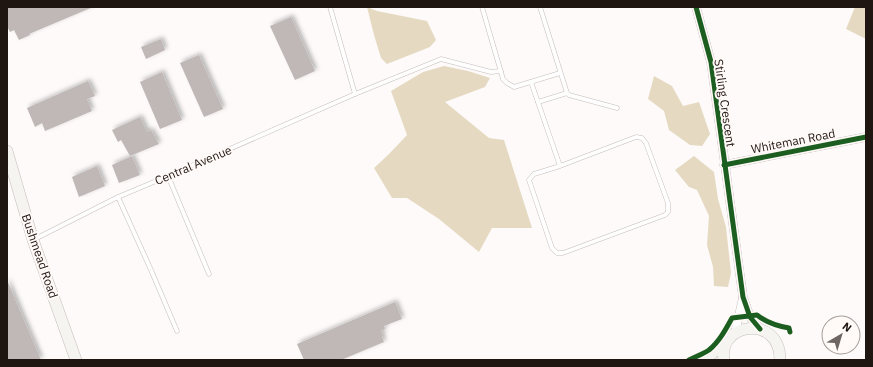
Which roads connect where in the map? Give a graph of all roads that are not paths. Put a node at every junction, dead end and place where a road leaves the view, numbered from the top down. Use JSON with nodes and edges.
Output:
{"nodes":[{"id":1,"x":330,"y":7,"type":"edge"},
{"id":2,"x":482,"y":7,"type":"edge"},
{"id":3,"x":540,"y":7,"type":"edge"},
{"id":4,"x":696,"y":7,"type":"edge"},
{"id":5,"x":501,"y":71,"type":"junction"},
{"id":6,"x":560,"y":72,"type":"junction"},
{"id":7,"x":531,"y":82,"type":"junction"},
{"id":8,"x":566,"y":92,"type":"junction"},
{"id":9,"x":355,"y":94,"type":"junction"},
{"id":10,"x":538,"y":102,"type":"junction"},
{"id":11,"x":617,"y":108,"type":"dead end"},
{"id":12,"x":866,"y":137,"type":"edge"},
{"id":13,"x":7,"y":151,"type":"edge"},
{"id":14,"x":724,"y":165,"type":"junction"},
{"id":15,"x":560,"y":166,"type":"junction"},
{"id":16,"x":168,"y":176,"type":"junction"},
{"id":17,"x":118,"y":197,"type":"junction"},
{"id":18,"x":33,"y":240,"type":"junction"},
{"id":19,"x":209,"y":274,"type":"dead end"},
{"id":20,"x":743,"y":297,"type":"junction"},
{"id":21,"x":760,"y":329,"type":"junction"},
{"id":22,"x":177,"y":332,"type":"dead end"},
{"id":23,"x":734,"y":334,"type":"junction"},
{"id":24,"x":76,"y":360,"type":"edge"},
{"id":25,"x":705,"y":360,"type":"edge"},
{"id":26,"x":724,"y":360,"type":"edge"},
{"id":27,"x":780,"y":360,"type":"edge"}],
"edges":[{"from":1,"to":9,"type":"lane"},
{"from":2,"to":5,"type":"lane"},
{"from":3,"to":6,"type":"lane"},
{"from":4,"to":14,"type":"street","name":"Stirling Crescent"},
{"from":5,"to":7,"type":"lane"},
{"from":5,"to":9,"type":"lane","name":"Central Avenue"},
{"from":6,"to":7,"type":"lane"},
{"from":6,"to":8,"type":"lane"},
{"from":7,"to":10,"type":"lane"},
{"from":8,"to":10,"type":"lane"},
{"from":8,"to":11,"type":"lane"},
{"from":9,"to":16,"type":"lane","name":"Central Avenue"},
{"from":10,"to":15,"type":"lane"},
{"from":12,"to":14,"type":"street","name":"Whiteman Road"},
{"from":13,"to":18,"type":"main road","name":"Bushmead Road"},
{"from":14,"to":20,"type":"street","name":"Stirling Crescent"},
{"from":15,"to":15,"type":"lane"},
{"from":16,"to":17,"type":"lane","name":"Central Avenue"},
{"from":16,"to":19,"type":"lane"},
{"from":17,"to":18,"type":"lane","name":"Central Avenue"},
{"from":17,"to":22,"type":"lane"},
{"from":18,"to":24,"type":"main road","name":"Bushmead Road"},
{"from":20,"to":21,"type":"street","name":"Stirling Crescent"},
{"from":20,"to":23,"type":"street","name":"Stirling Crescent"},
{"from":21,"to":23,"type":"main road"},
{"from":21,"to":27,"type":"main road"},
{"from":23,"to":25,"type":"main road"},
{"from":23,"to":26,"type":"main road"}]}
